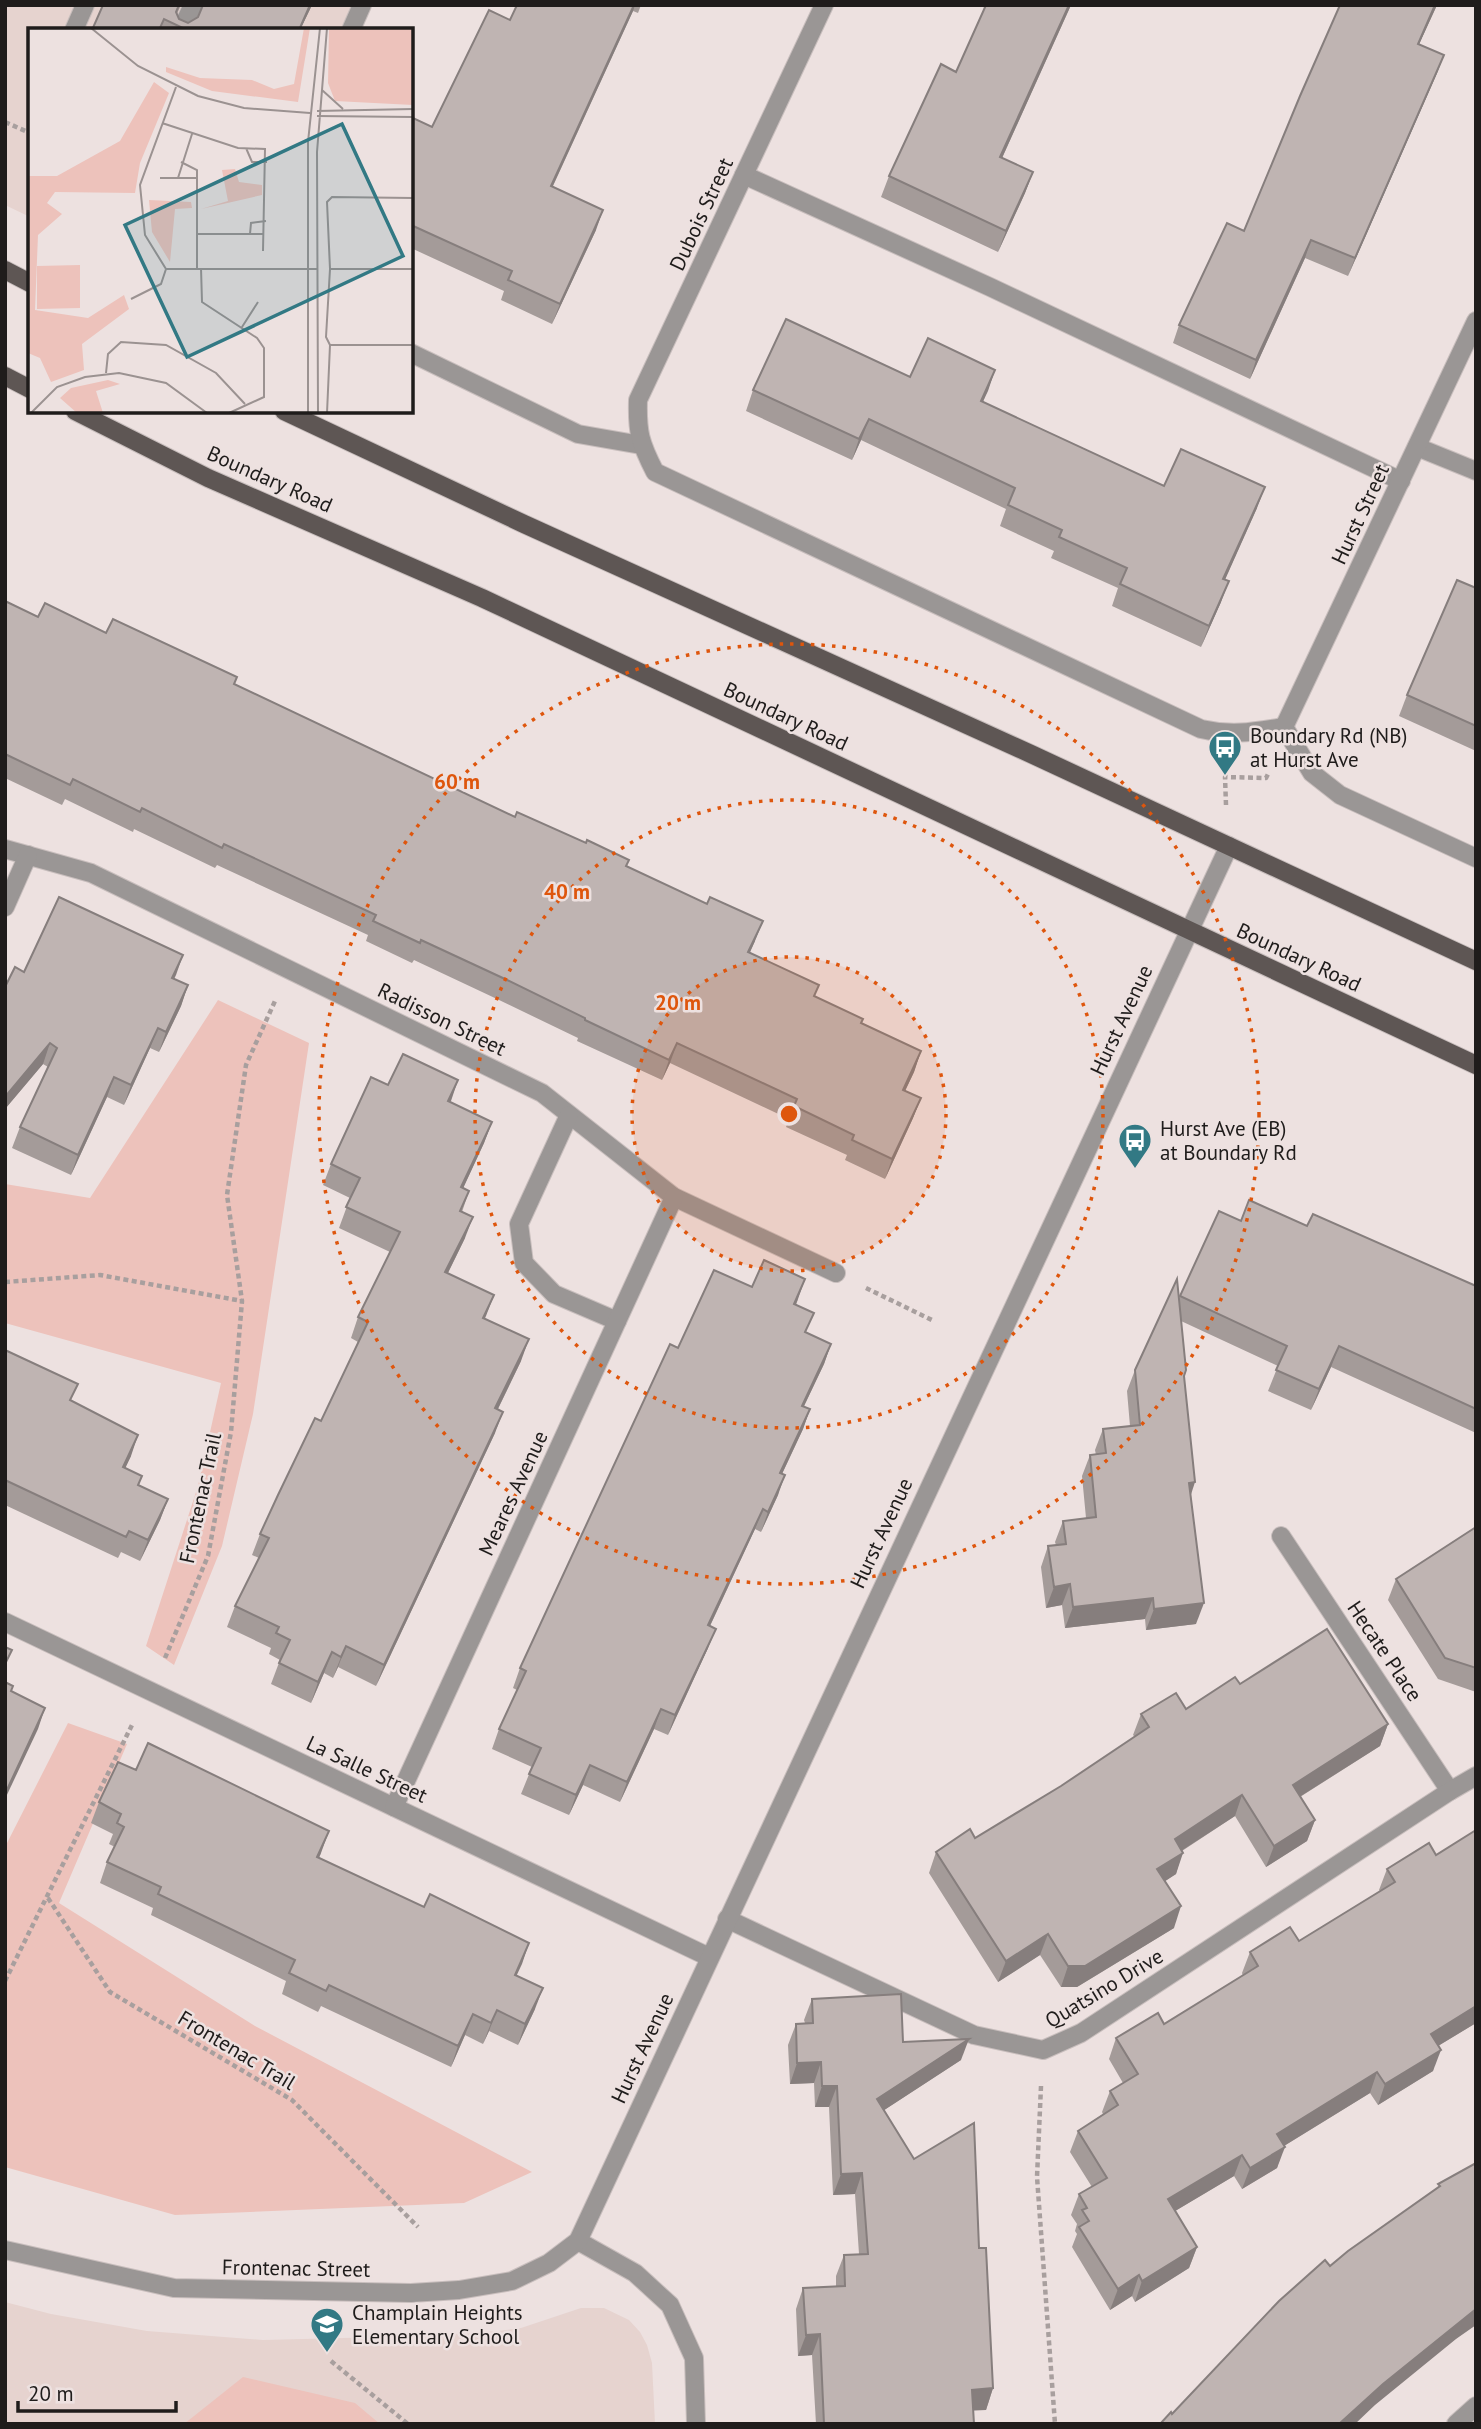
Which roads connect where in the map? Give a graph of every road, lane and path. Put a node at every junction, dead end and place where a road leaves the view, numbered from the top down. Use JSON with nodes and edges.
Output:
{"nodes":[{"id":1,"x":85,"y":5,"type":"edge"},
{"id":2,"x":362,"y":5,"type":"edge"},
{"id":3,"x":824,"y":5,"type":"edge"},
{"id":4,"x":188,"y":7,"type":"edge"},
{"id":5,"x":75,"y":28,"type":"edge"},
{"id":6,"x":182,"y":28,"type":"edge"},
{"id":7,"x":352,"y":28,"type":"edge"},
{"id":8,"x":5,"y":122,"type":"edge"},
{"id":9,"x":28,"y":132,"type":"edge"},
{"id":10,"x":744,"y":175,"type":"junction"},
{"id":11,"x":5,"y":270,"type":"edge"},
{"id":12,"x":28,"y":282,"type":"edge"},
{"id":13,"x":1476,"y":321,"type":"edge"},
{"id":14,"x":413,"y":354,"type":"edge"},
{"id":15,"x":5,"y":376,"type":"edge"},
{"id":16,"x":28,"y":388,"type":"edge"},
{"id":17,"x":79,"y":413,"type":"edge"},
{"id":18,"x":288,"y":413,"type":"edge"},
{"id":19,"x":641,"y":445,"type":"junction"},
{"id":20,"x":1417,"y":447,"type":"junction"},
{"id":21,"x":1476,"y":471,"type":"edge"},
{"id":22,"x":1401,"y":481,"type":"junction"},
{"id":23,"x":1284,"y":727,"type":"junction"},
{"id":24,"x":1228,"y":846,"type":"junction"},
{"id":25,"x":5,"y":849,"type":"edge"},
{"id":26,"x":29,"y":855,"type":"junction"},
{"id":27,"x":1476,"y":858,"type":"edge"},
{"id":28,"x":5,"y":907,"type":"edge"},
{"id":29,"x":1188,"y":930,"type":"junction"},
{"id":30,"x":1476,"y":961,"type":"edge"},
{"id":31,"x":290,"y":970,"type":"junction"},
{"id":32,"x":1476,"y":1065,"type":"edge"},
{"id":33,"x":569,"y":1115,"type":"junction"},
{"id":34,"x":674,"y":1197,"type":"junction"},
{"id":35,"x":836,"y":1273,"type":"joint"},
{"id":36,"x":5,"y":1282,"type":"edge"},
{"id":37,"x":242,"y":1301,"type":"junction"},
{"id":38,"x":617,"y":1321,"type":"junction"},
{"id":39,"x":934,"y":1321,"type":"dead end"},
{"id":40,"x":1281,"y":1536,"type":"dead end"},
{"id":41,"x":5,"y":1622,"type":"edge"},
{"id":42,"x":151,"y":1692,"type":"junction"},
{"id":43,"x":132,"y":1725,"type":"dead end"},
{"id":44,"x":1476,"y":1776,"type":"edge"},
{"id":45,"x":1450,"y":1791,"type":"junction"},
{"id":46,"x":394,"y":1807,"type":"junction"},
{"id":47,"x":47,"y":1898,"type":"junction"},
{"id":48,"x":727,"y":1919,"type":"junction"},
{"id":49,"x":709,"y":1957,"type":"junction"},
{"id":50,"x":5,"y":1981,"type":"edge"},
{"id":51,"x":1043,"y":2050,"type":"junction"},
{"id":52,"x":418,"y":2227,"type":"dead end"},
{"id":53,"x":578,"y":2241,"type":"junction"},
{"id":54,"x":5,"y":2250,"type":"edge"},
{"id":55,"x":331,"y":2361,"type":"dead end"},
{"id":56,"x":1476,"y":2406,"type":"edge"},
{"id":57,"x":408,"y":2424,"type":"edge"},
{"id":58,"x":696,"y":2424,"type":"edge"},
{"id":59,"x":1055,"y":2424,"type":"edge"},
{"id":60,"x":1456,"y":2424,"type":"edge"}],
"edges":[{"from":1,"to":5,"type":"street"},
{"from":2,"to":7,"type":"street"},
{"from":3,"to":10,"type":"street","name":"Dubois Street"},
{"from":4,"to":6,"type":"street"},
{"from":8,"to":9,"type":"path"},
{"from":10,"to":19,"type":"street","name":"Dubois Street"},
{"from":10,"to":22,"type":"street"},
{"from":11,"to":12,"type":"main road"},
{"from":13,"to":20,"type":"street","name":"Hurst Street"},
{"from":14,"to":19,"type":"street"},
{"from":15,"to":16,"type":"main road"},
{"from":17,"to":29,"type":"main road","name":"Boundary Road"},
{"from":18,"to":24,"type":"main road"},
{"from":19,"to":23,"type":"street"},
{"from":20,"to":21,"type":"street"},
{"from":20,"to":22,"type":"street","name":"Hurst Street"},
{"from":22,"to":23,"type":"street","name":"Hurst Street"},
{"from":23,"to":24,"type":"path"},
{"from":23,"to":27,"type":"street"},
{"from":24,"to":29,"type":"street","name":"Hurst Avenue"},
{"from":24,"to":30,"type":"main road"},
{"from":25,"to":26,"type":"street","name":"Radisson Street"},
{"from":26,"to":28,"type":"street"},
{"from":26,"to":31,"type":"street","name":"Radisson Street"},
{"from":29,"to":32,"type":"main road","name":"Boundary Road"},
{"from":29,"to":48,"type":"street","name":"Hurst Avenue"},
{"from":31,"to":33,"type":"street","name":"Radisson Street"},
{"from":31,"to":37,"type":"path","name":"Frontenac Trail"},
{"from":33,"to":34,"type":"street","name":"Radisson Street"},
{"from":33,"to":38,"type":"street"},
{"from":34,"to":35,"type":"street","name":"Radisson Street"},
{"from":34,"to":38,"type":"street","name":"Meares Avenue"},
{"from":35,"to":39,"type":"path"},
{"from":36,"to":37,"type":"path"},
{"from":37,"to":42,"type":"path","name":"Frontenac Trail"},
{"from":38,"to":46,"type":"street","name":"Meares Avenue"},
{"from":40,"to":45,"type":"street","name":"Hecate Place"},
{"from":41,"to":42,"type":"street","name":"La Salle Street"},
{"from":42,"to":46,"type":"street","name":"La Salle Street"},
{"from":43,"to":47,"type":"path"},
{"from":44,"to":45,"type":"street","name":"Quatsino Drive"},
{"from":45,"to":51,"type":"street","name":"Quatsino Drive"},
{"from":46,"to":49,"type":"street","name":"La Salle Street"},
{"from":47,"to":50,"type":"path"},
{"from":47,"to":52,"type":"path","name":"Frontenac Trail"},
{"from":48,"to":49,"type":"street","name":"Hurst Avenue"},
{"from":48,"to":51,"type":"street","name":"Quatsino Drive"},
{"from":49,"to":53,"type":"street","name":"Hurst Avenue"},
{"from":51,"to":59,"type":"path"},
{"from":53,"to":54,"type":"street","name":"Frontenac Street"},
{"from":53,"to":58,"type":"street"},
{"from":55,"to":57,"type":"path"},
{"from":56,"to":60,"type":"street"}]}
